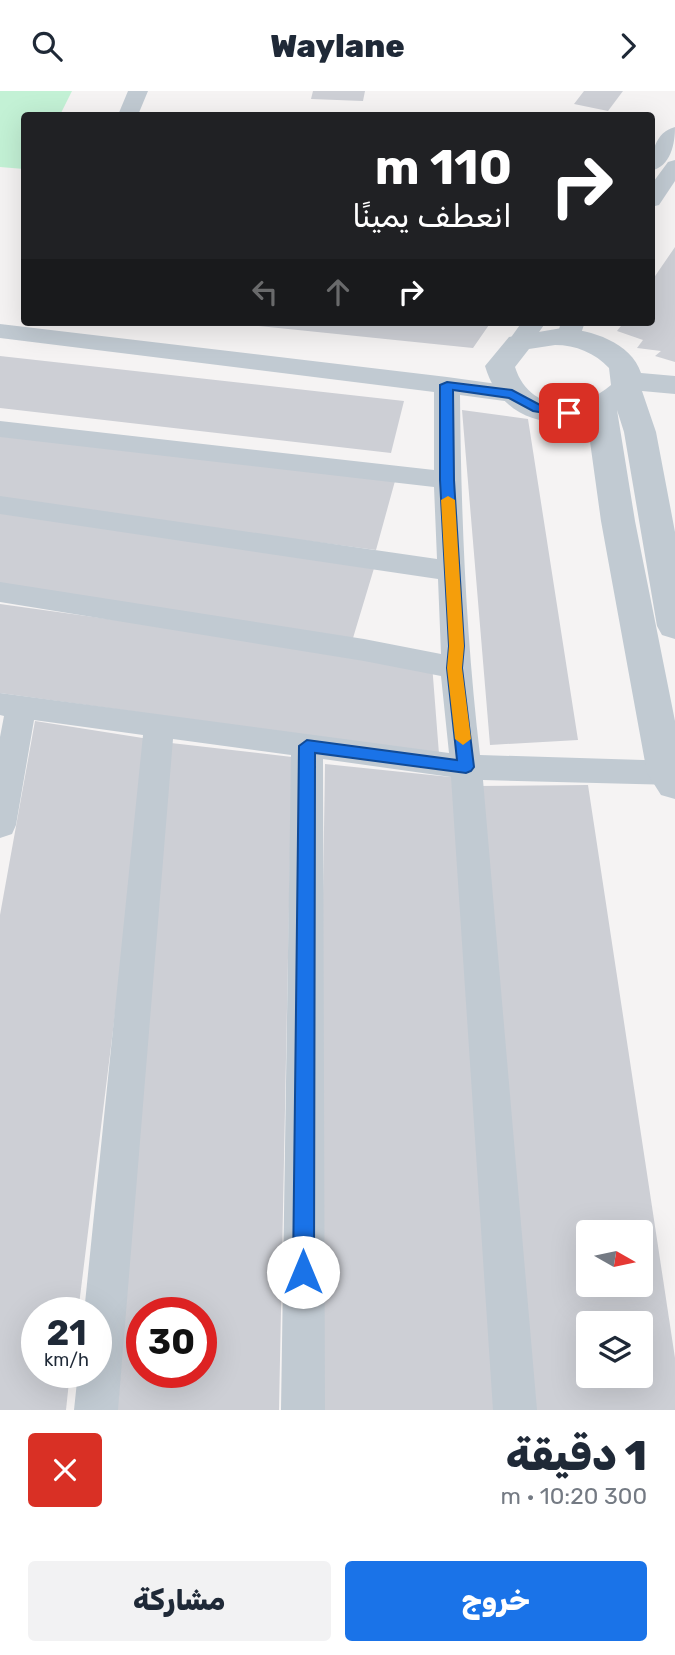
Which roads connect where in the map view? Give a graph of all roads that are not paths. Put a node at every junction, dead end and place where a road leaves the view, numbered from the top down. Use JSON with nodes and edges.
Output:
{"nodes":[{"id":1,"x":138,"y":91,"type":"edge"},
{"id":2,"x":129,"y":112,"type":"edge"},
{"id":3,"x":672,"y":149,"type":"edge"},
{"id":4,"x":655,"y":162,"type":"edge"},
{"id":5,"x":655,"y":190,"type":"edge"},
{"id":6,"x":42,"y":329,"type":"edge"},
{"id":7,"x":571,"y":330,"type":"edge"},
{"id":8,"x":0,"y":331,"type":"edge"},
{"id":9,"x":526,"y":332,"type":"edge"},
{"id":10,"x":627,"y":384,"type":"junction"},
{"id":11,"x":447,"y":385,"type":"junction"},
{"id":12,"x":675,"y":385,"type":"edge"},
{"id":13,"x":512,"y":394,"type":"junction"},
{"id":14,"x":601,"y":408,"type":"junction"},
{"id":15,"x":0,"y":429,"type":"edge"},
{"id":16,"x":447,"y":480,"type":"junction"},
{"id":17,"x":0,"y":505,"type":"edge"},
{"id":18,"x":453,"y":571,"type":"junction"},
{"id":19,"x":0,"y":592,"type":"edge"},
{"id":20,"x":675,"y":626,"type":"edge"},
{"id":21,"x":455,"y":668,"type":"junction"},
{"id":22,"x":10,"y":706,"type":"edge"},
{"id":23,"x":159,"y":726,"type":"junction"},
{"id":24,"x":307,"y":746,"type":"junction"},
{"id":25,"x":466,"y":767,"type":"junction"},
{"id":26,"x":672,"y":776,"type":"edge"},
{"id":27,"x":0,"y":825,"type":"edge"},
{"id":28,"x":96,"y":1410,"type":"edge"},
{"id":29,"x":303,"y":1410,"type":"edge"},
{"id":30,"x":515,"y":1410,"type":"edge"}],
"edges":[{"from":1,"to":2,"type":"street"},
{"from":3,"to":4,"type":"street"},
{"from":3,"to":5,"type":"street"},
{"from":6,"to":8,"type":"street"},
{"from":6,"to":11,"type":"street"},
{"from":7,"to":9,"type":"street"},
{"from":7,"to":10,"type":"street"},
{"from":9,"to":13,"type":"street"},
{"from":10,"to":12,"type":"street"},
{"from":10,"to":14,"type":"street"},
{"from":10,"to":20,"type":"street"},
{"from":11,"to":13,"type":"street"},
{"from":11,"to":16,"type":"street"},
{"from":13,"to":14,"type":"street"},
{"from":14,"to":26,"type":"street"},
{"from":15,"to":16,"type":"street"},
{"from":16,"to":18,"type":"street"},
{"from":17,"to":18,"type":"street"},
{"from":18,"to":21,"type":"street"},
{"from":19,"to":21,"type":"street"},
{"from":21,"to":25,"type":"street"},
{"from":22,"to":23,"type":"street"},
{"from":22,"to":27,"type":"street"},
{"from":23,"to":24,"type":"street"},
{"from":23,"to":28,"type":"street"},
{"from":24,"to":25,"type":"street"},
{"from":24,"to":29,"type":"street"},
{"from":25,"to":26,"type":"street"},
{"from":25,"to":30,"type":"street"}]}
